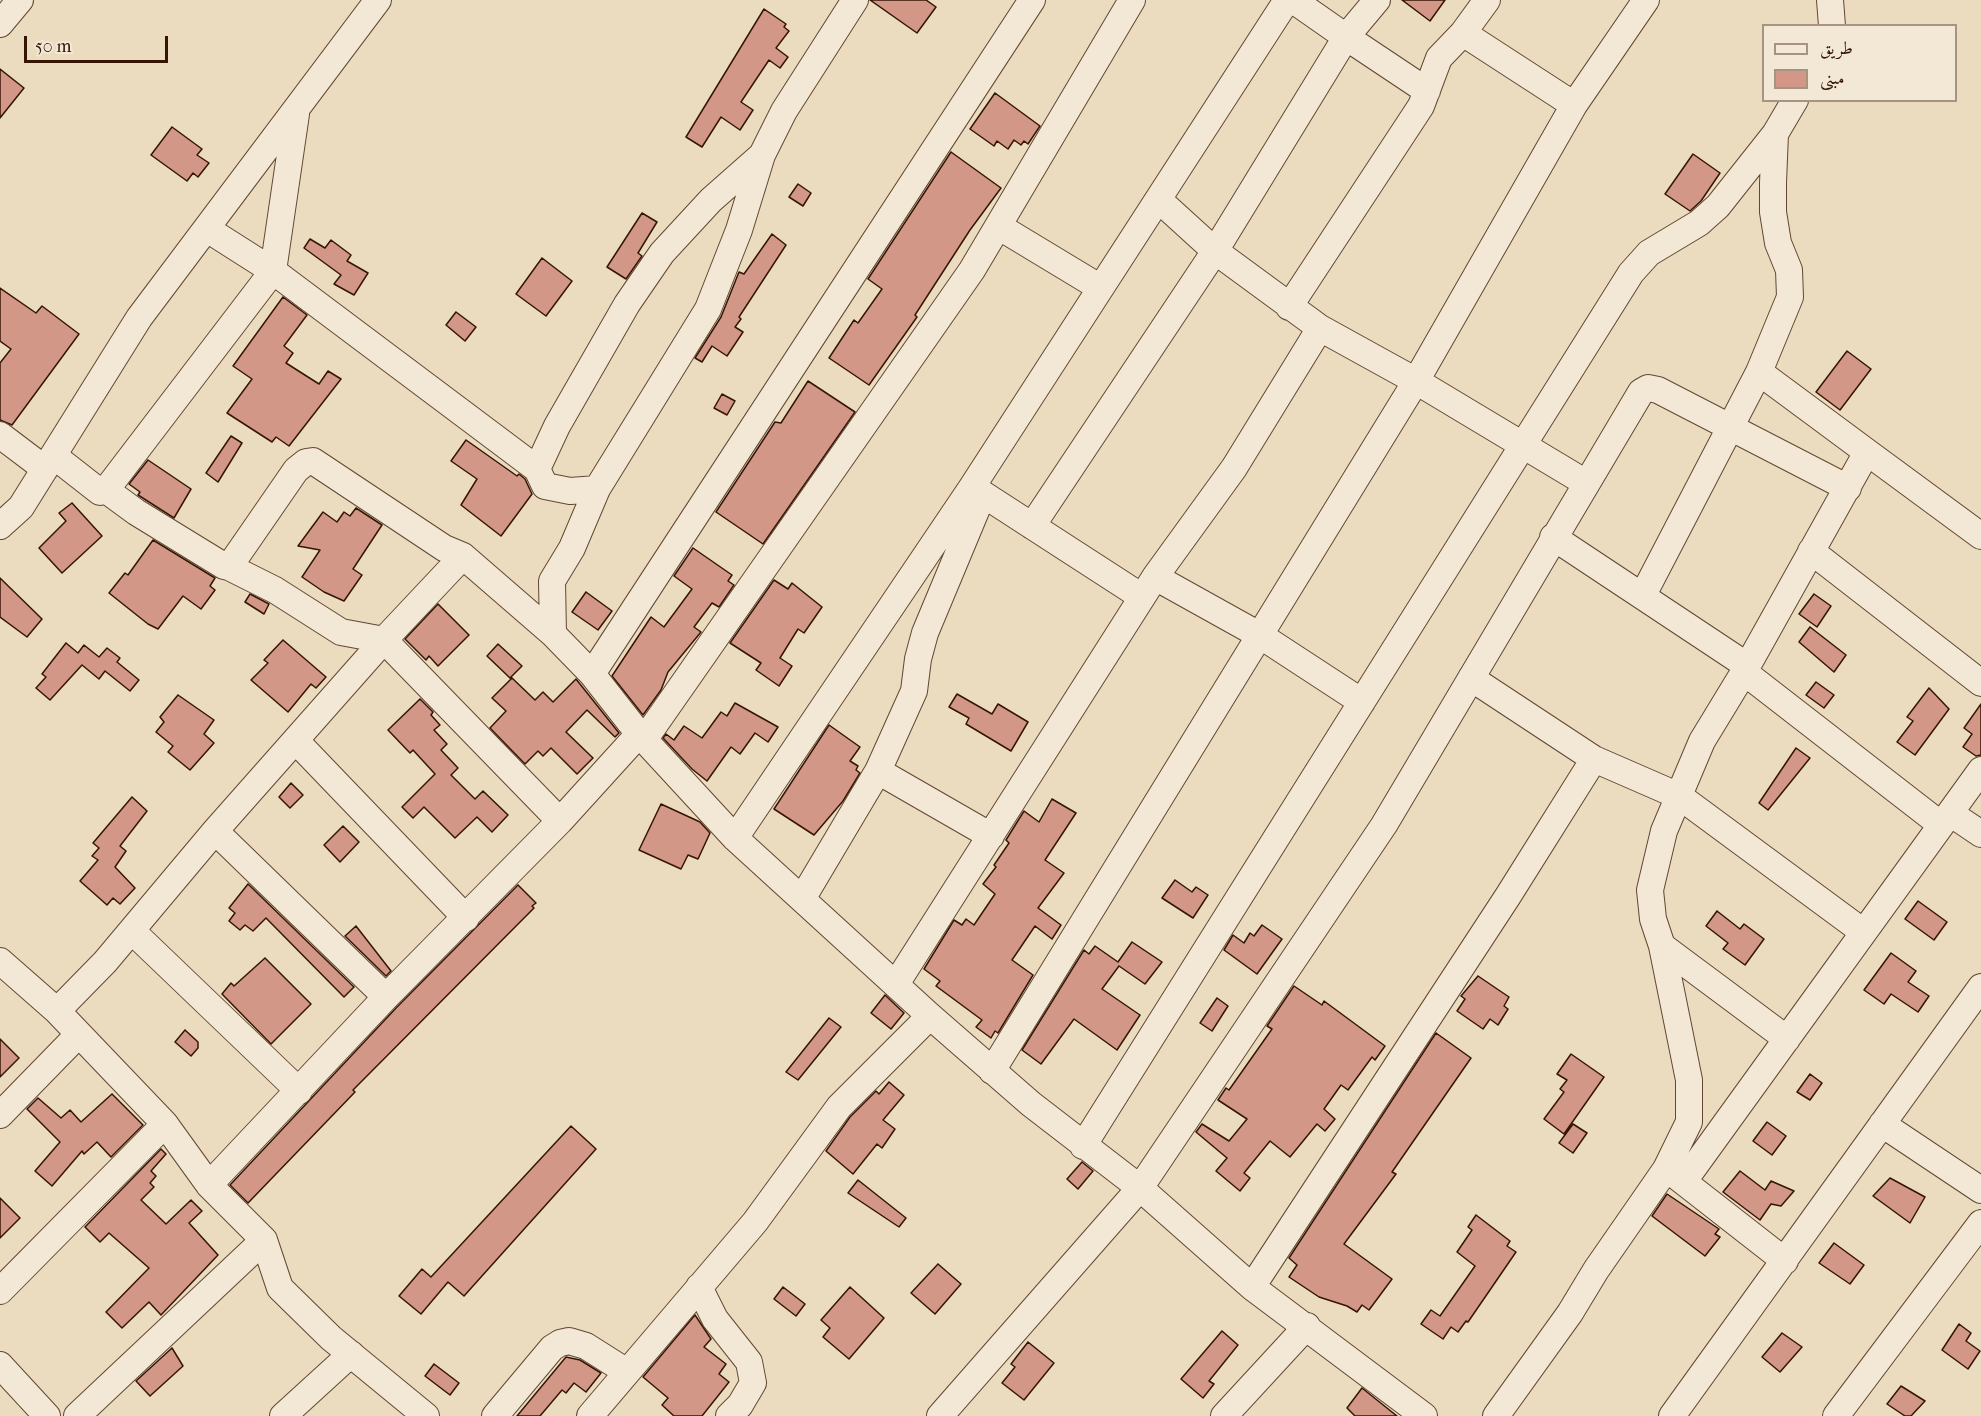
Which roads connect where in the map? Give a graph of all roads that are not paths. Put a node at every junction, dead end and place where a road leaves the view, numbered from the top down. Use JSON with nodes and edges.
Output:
{"nodes":[{"id":1,"x":20,"y":0,"type":"edge"},
{"id":2,"x":378,"y":0,"type":"edge"},
{"id":3,"x":855,"y":0,"type":"edge"},
{"id":4,"x":1032,"y":0,"type":"edge"},
{"id":5,"x":1132,"y":0,"type":"edge"},
{"id":6,"x":1287,"y":0,"type":"edge"},
{"id":7,"x":1293,"y":0,"type":"edge"},
{"id":8,"x":1377,"y":0,"type":"edge"},
{"id":9,"x":1646,"y":0,"type":"edge"},
{"id":10,"x":1830,"y":0,"type":"edge"},
{"id":11,"x":1485,"y":1,"type":"edge"},
{"id":12,"x":0,"y":24,"type":"edge"},
{"id":13,"x":1832,"y":24,"type":"edge"},
{"id":14,"x":1463,"y":33,"type":"junction"},
{"id":15,"x":1346,"y":37,"type":"junction"},
{"id":16,"x":1427,"y":91,"type":"junction"},
{"id":17,"x":1795,"y":102,"type":"edge"},
{"id":18,"x":1574,"y":105,"type":"junction"},
{"id":19,"x":297,"y":111,"type":"junction"},
{"id":20,"x":1776,"y":134,"type":"junction"},
{"id":21,"x":762,"y":155,"type":"junction"},
{"id":22,"x":1160,"y":201,"type":"junction"},
{"id":23,"x":998,"y":226,"type":"junction"},
{"id":24,"x":207,"y":229,"type":"junction"},
{"id":25,"x":1215,"y":251,"type":"junction"},
{"id":26,"x":273,"y":271,"type":"junction"},
{"id":27,"x":1099,"y":287,"type":"junction"},
{"id":28,"x":1289,"y":307,"type":"junction"},
{"id":29,"x":1320,"y":328,"type":"junction"},
{"id":30,"x":1759,"y":372,"type":"junction"},
{"id":31,"x":1416,"y":381,"type":"junction"},
{"id":32,"x":1729,"y":428,"type":"junction"},
{"id":33,"x":0,"y":435,"type":"edge"},
{"id":34,"x":1524,"y":445,"type":"junction"},
{"id":35,"x":1867,"y":452,"type":"junction"},
{"id":36,"x":49,"y":463,"type":"junction"},
{"id":37,"x":537,"y":469,"type":"junction"},
{"id":38,"x":1586,"y":483,"type":"junction"},
{"id":39,"x":1848,"y":488,"type":"junction"},
{"id":40,"x":597,"y":489,"type":"junction"},
{"id":41,"x":106,"y":490,"type":"junction"},
{"id":42,"x":977,"y":490,"type":"junction"},
{"id":43,"x":0,"y":526,"type":"edge"},
{"id":44,"x":1032,"y":526,"type":"junction"},
{"id":45,"x":1981,"y":536,"type":"edge"},
{"id":46,"x":1553,"y":537,"type":"junction"},
{"id":47,"x":1811,"y":552,"type":"junction"},
{"id":48,"x":463,"y":556,"type":"junction"},
{"id":49,"x":229,"y":567,"type":"junction"},
{"id":50,"x":1149,"y":587,"type":"junction"},
{"id":51,"x":1643,"y":595,"type":"junction"},
{"id":52,"x":553,"y":634,"type":"junction"},
{"id":53,"x":1261,"y":636,"type":"junction"},
{"id":54,"x":384,"y":640,"type":"junction"},
{"id":55,"x":1745,"y":669,"type":"junction"},
{"id":56,"x":592,"y":674,"type":"junction"},
{"id":57,"x":1471,"y":678,"type":"junction"},
{"id":58,"x":1981,"y":683,"type":"edge"},
{"id":59,"x":1362,"y":702,"type":"junction"},
{"id":60,"x":641,"y":737,"type":"junction"},
{"id":61,"x":296,"y":741,"type":"junction"},
{"id":62,"x":1594,"y":759,"type":"junction"},
{"id":63,"x":1981,"y":770,"type":"edge"},
{"id":64,"x":878,"y":771,"type":"junction"},
{"id":65,"x":1679,"y":796,"type":"junction"},
{"id":66,"x":1945,"y":819,"type":"junction"},
{"id":67,"x":560,"y":821,"type":"junction"},
{"id":68,"x":215,"y":831,"type":"junction"},
{"id":69,"x":1981,"y":834,"type":"edge"},
{"id":70,"x":991,"y":836,"type":"junction"},
{"id":71,"x":735,"y":838,"type":"junction"},
{"id":72,"x":802,"y":899,"type":"junction"},
{"id":73,"x":466,"y":918,"type":"junction"},
{"id":74,"x":132,"y":931,"type":"junction"},
{"id":75,"x":1863,"y":931,"type":"junction"},
{"id":76,"x":1662,"y":946,"type":"junction"},
{"id":77,"x":0,"y":961,"type":"edge"},
{"id":78,"x":896,"y":984,"type":"junction"},
{"id":79,"x":1981,"y":987,"type":"edge"},
{"id":80,"x":386,"y":997,"type":"junction"},
{"id":81,"x":57,"y":1011,"type":"junction"},
{"id":82,"x":930,"y":1016,"type":"junction"},
{"id":83,"x":79,"y":1034,"type":"junction"},
{"id":84,"x":1787,"y":1039,"type":"junction"},
{"id":85,"x":992,"y":1071,"type":"junction"},
{"id":86,"x":299,"y":1091,"type":"junction"},
{"id":87,"x":0,"y":1116,"type":"edge"},
{"id":88,"x":165,"y":1124,"type":"junction"},
{"id":89,"x":1882,"y":1124,"type":"junction"},
{"id":90,"x":1083,"y":1146,"type":"junction"},
{"id":91,"x":1675,"y":1175,"type":"junction"},
{"id":92,"x":209,"y":1185,"type":"junction"},
{"id":93,"x":1140,"y":1188,"type":"junction"},
{"id":94,"x":1981,"y":1190,"type":"edge"},
{"id":95,"x":1981,"y":1223,"type":"edge"},
{"id":96,"x":264,"y":1240,"type":"junction"},
{"id":97,"x":1785,"y":1261,"type":"junction"},
{"id":98,"x":699,"y":1287,"type":"junction"},
{"id":99,"x":1252,"y":1287,"type":"junction"},
{"id":100,"x":0,"y":1291,"type":"edge"},
{"id":101,"x":1307,"y":1326,"type":"junction"},
{"id":102,"x":351,"y":1354,"type":"junction"},
{"id":103,"x":0,"y":1365,"type":"edge"},
{"id":104,"x":627,"y":1372,"type":"junction"},
{"id":105,"x":79,"y":1415,"type":"edge"},
{"id":106,"x":47,"y":1416,"type":"edge"},
{"id":107,"x":283,"y":1416,"type":"edge"},
{"id":108,"x":426,"y":1416,"type":"edge"},
{"id":109,"x":495,"y":1416,"type":"edge"},
{"id":110,"x":590,"y":1416,"type":"edge"},
{"id":111,"x":729,"y":1416,"type":"edge"},
{"id":112,"x":940,"y":1416,"type":"edge"},
{"id":113,"x":1224,"y":1416,"type":"edge"},
{"id":114,"x":1424,"y":1416,"type":"edge"},
{"id":115,"x":1496,"y":1416,"type":"edge"},
{"id":116,"x":1672,"y":1416,"type":"edge"},
{"id":117,"x":1836,"y":1416,"type":"edge"}],
"edges":[{"from":1,"to":12,"type":"street"},
{"from":2,"to":19,"type":"street"},
{"from":3,"to":21,"type":"street"},
{"from":4,"to":56,"type":"street"},
{"from":5,"to":23,"type":"street"},
{"from":6,"to":22,"type":"street"},
{"from":7,"to":15,"type":"street"},
{"from":8,"to":15,"type":"street"},
{"from":9,"to":18,"type":"street"},
{"from":10,"to":13,"type":"street"},
{"from":11,"to":14,"type":"street"},
{"from":14,"to":16,"type":"street"},
{"from":14,"to":18,"type":"street"},
{"from":15,"to":16,"type":"street"},
{"from":15,"to":25,"type":"street"},
{"from":16,"to":28,"type":"street"},
{"from":17,"to":20,"type":"street"},
{"from":18,"to":31,"type":"street"},
{"from":19,"to":24,"type":"street"},
{"from":19,"to":26,"type":"street"},
{"from":20,"to":30,"type":"street"},
{"from":20,"to":34,"type":"street"},
{"from":21,"to":37,"type":"street"},
{"from":21,"to":40,"type":"street"},
{"from":22,"to":25,"type":"street"},
{"from":22,"to":27,"type":"street"},
{"from":23,"to":27,"type":"street"},
{"from":23,"to":60,"type":"street"},
{"from":24,"to":26,"type":"street"},
{"from":24,"to":36,"type":"street"},
{"from":25,"to":28,"type":"street"},
{"from":25,"to":44,"type":"street"},
{"from":26,"to":37,"type":"street"},
{"from":26,"to":41,"type":"street"},
{"from":27,"to":42,"type":"street"},
{"from":28,"to":29,"type":"street"},
{"from":29,"to":31,"type":"street"},
{"from":29,"to":50,"type":"street"},
{"from":30,"to":32,"type":"street"},
{"from":30,"to":35,"type":"street"},
{"from":31,"to":34,"type":"street"},
{"from":31,"to":53,"type":"street"},
{"from":32,"to":38,"type":"street"},
{"from":32,"to":39,"type":"street"},
{"from":32,"to":51,"type":"street"},
{"from":33,"to":36,"type":"street"},
{"from":34,"to":38,"type":"street"},
{"from":34,"to":59,"type":"street"},
{"from":35,"to":39,"type":"street"},
{"from":35,"to":45,"type":"street"},
{"from":36,"to":41,"type":"street"},
{"from":36,"to":43,"type":"street"},
{"from":37,"to":40,"type":"street"},
{"from":38,"to":46,"type":"street"},
{"from":39,"to":47,"type":"street"},
{"from":40,"to":52,"type":"street"},
{"from":41,"to":49,"type":"street"},
{"from":42,"to":44,"type":"street"},
{"from":42,"to":64,"type":"street"},
{"from":42,"to":71,"type":"street"},
{"from":44,"to":50,"type":"street"},
{"from":46,"to":51,"type":"street"},
{"from":46,"to":57,"type":"street"},
{"from":47,"to":55,"type":"street"},
{"from":47,"to":58,"type":"street"},
{"from":48,"to":49,"type":"street"},
{"from":48,"to":52,"type":"street"},
{"from":48,"to":54,"type":"street"},
{"from":49,"to":54,"type":"street"},
{"from":50,"to":53,"type":"street"},
{"from":50,"to":70,"type":"street"},
{"from":51,"to":55,"type":"street"},
{"from":52,"to":56,"type":"street"},
{"from":53,"to":59,"type":"street"},
{"from":53,"to":85,"type":"street"},
{"from":54,"to":61,"type":"street"},
{"from":54,"to":67,"type":"street"},
{"from":55,"to":65,"type":"street"},
{"from":55,"to":66,"type":"street"},
{"from":56,"to":60,"type":"street"},
{"from":57,"to":62,"type":"street"},
{"from":57,"to":93,"type":"street"},
{"from":59,"to":90,"type":"street"},
{"from":60,"to":67,"type":"street"},
{"from":60,"to":71,"type":"street"},
{"from":61,"to":68,"type":"street"},
{"from":61,"to":73,"type":"street"},
{"from":62,"to":65,"type":"street"},
{"from":62,"to":99,"type":"street"},
{"from":63,"to":66,"type":"street"},
{"from":64,"to":70,"type":"street"},
{"from":64,"to":72,"type":"street"},
{"from":65,"to":75,"type":"street"},
{"from":65,"to":76,"type":"street"},
{"from":66,"to":69,"type":"street"},
{"from":66,"to":75,"type":"street"},
{"from":67,"to":73,"type":"street"},
{"from":68,"to":74,"type":"street"},
{"from":68,"to":80,"type":"street"},
{"from":70,"to":78,"type":"street"},
{"from":71,"to":72,"type":"street"},
{"from":72,"to":78,"type":"street"},
{"from":73,"to":80,"type":"street"},
{"from":74,"to":81,"type":"street"},
{"from":74,"to":86,"type":"street"},
{"from":75,"to":84,"type":"street"},
{"from":76,"to":84,"type":"street"},
{"from":76,"to":91,"type":"street"},
{"from":77,"to":81,"type":"street"},
{"from":78,"to":82,"type":"street"},
{"from":79,"to":89,"type":"street"},
{"from":80,"to":86,"type":"street"},
{"from":81,"to":83,"type":"street"},
{"from":82,"to":85,"type":"street"},
{"from":82,"to":98,"type":"street"},
{"from":83,"to":87,"type":"street"},
{"from":83,"to":88,"type":"street"},
{"from":84,"to":91,"type":"street"},
{"from":85,"to":90,"type":"street"},
{"from":86,"to":92,"type":"street"},
{"from":88,"to":92,"type":"street"},
{"from":88,"to":100,"type":"street"},
{"from":89,"to":94,"type":"street"},
{"from":89,"to":97,"type":"street"},
{"from":90,"to":93,"type":"street"},
{"from":91,"to":97,"type":"street"},
{"from":91,"to":115,"type":"street"},
{"from":92,"to":96,"type":"street"},
{"from":93,"to":99,"type":"street"},
{"from":93,"to":112,"type":"street"},
{"from":95,"to":117,"type":"street"},
{"from":96,"to":102,"type":"street"},
{"from":96,"to":105,"type":"street"},
{"from":97,"to":116,"type":"street"},
{"from":98,"to":104,"type":"street"},
{"from":98,"to":111,"type":"street"},
{"from":99,"to":101,"type":"street"},
{"from":101,"to":113,"type":"street"},
{"from":101,"to":114,"type":"street"},
{"from":102,"to":107,"type":"street"},
{"from":102,"to":108,"type":"street"},
{"from":103,"to":106,"type":"street"},
{"from":104,"to":109,"type":"street"},
{"from":104,"to":110,"type":"street"}]}
